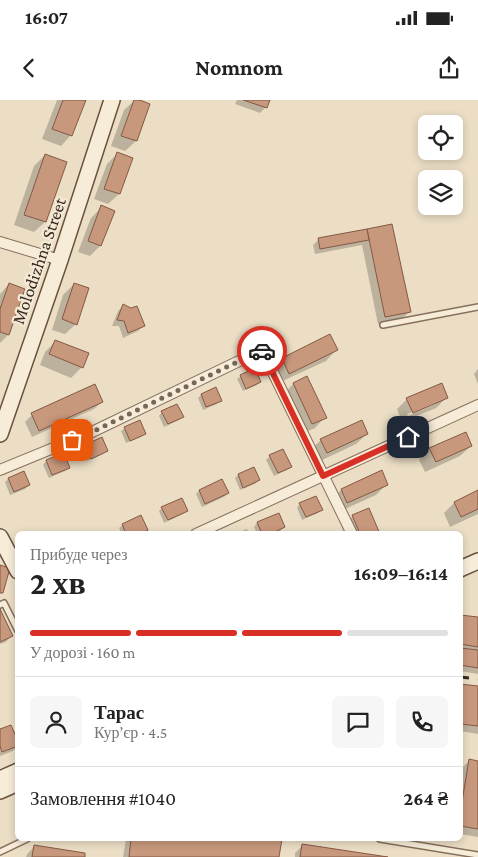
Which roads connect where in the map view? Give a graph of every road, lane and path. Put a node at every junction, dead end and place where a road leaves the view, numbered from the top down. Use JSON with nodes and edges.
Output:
{"nodes":[{"id":1,"x":112,"y":100,"type":"edge"},
{"id":2,"x":0,"y":242,"type":"edge"},
{"id":3,"x":60,"y":260,"type":"junction"},
{"id":4,"x":478,"y":307,"type":"edge"},
{"id":5,"x":383,"y":325,"type":"dead end"},
{"id":6,"x":478,"y":405,"type":"edge"},
{"id":7,"x":0,"y":434,"type":"edge"},
{"id":8,"x":0,"y":470,"type":"edge"},
{"id":9,"x":323,"y":476,"type":"junction"},
{"id":10,"x":203,"y":531,"type":"edge"},
{"id":11,"x":350,"y":531,"type":"edge"},
{"id":12,"x":0,"y":537,"type":"edge"},
{"id":13,"x":0,"y":557,"type":"edge"},
{"id":14,"x":478,"y":561,"type":"edge"},
{"id":15,"x":15,"y":565,"type":"edge"},
{"id":16,"x":463,"y":568,"type":"edge"},
{"id":17,"x":15,"y":569,"type":"edge"},
{"id":18,"x":478,"y":571,"type":"edge"},
{"id":19,"x":463,"y":578,"type":"edge"},
{"id":20,"x":0,"y":605,"type":"edge"},
{"id":21,"x":15,"y":625,"type":"edge"},
{"id":22,"x":15,"y":772,"type":"edge"},
{"id":23,"x":0,"y":779,"type":"edge"},
{"id":24,"x":15,"y":784,"type":"edge"},
{"id":25,"x":0,"y":791,"type":"edge"},
{"id":26,"x":23,"y":841,"type":"edge"},
{"id":27,"x":392,"y":841,"type":"edge"},
{"id":28,"x":0,"y":852,"type":"edge"},
{"id":29,"x":478,"y":855,"type":"edge"}],
"edges":[{"from":1,"to":3,"type":"street","name":"Molodizhna Street"},
{"from":2,"to":3,"type":"street"},
{"from":3,"to":7,"type":"street","name":"Molodizhna Street"},
{"from":4,"to":5,"type":"lane"},
{"from":6,"to":9,"type":"street"},
{"from":8,"to":9,"type":"street"},
{"from":9,"to":10,"type":"street"},
{"from":9,"to":11,"type":"street"},
{"from":12,"to":15,"type":"street"},
{"from":13,"to":17,"type":"street"},
{"from":14,"to":16,"type":"street"},
{"from":18,"to":19,"type":"street"},
{"from":20,"to":21,"type":"lane"},
{"from":22,"to":23,"type":"street"},
{"from":24,"to":25,"type":"street"},
{"from":26,"to":28,"type":"lane"},
{"from":27,"to":29,"type":"lane"}]}
